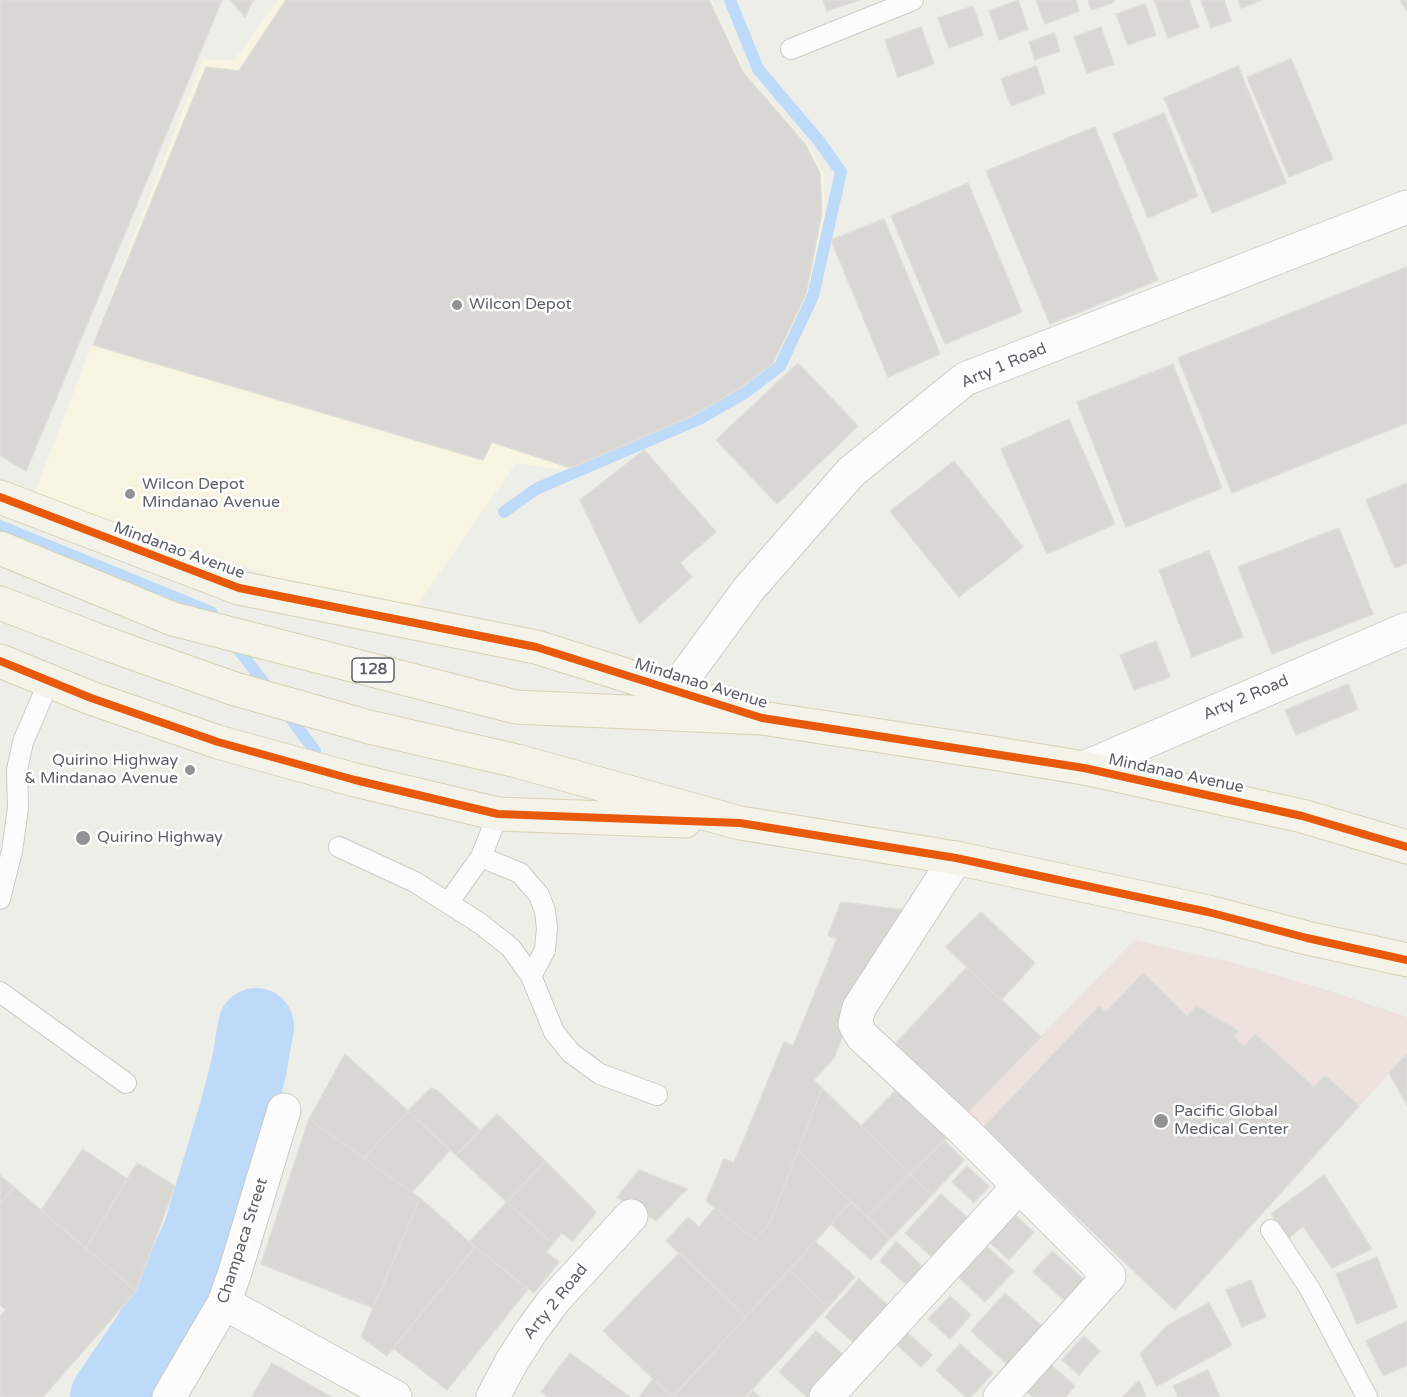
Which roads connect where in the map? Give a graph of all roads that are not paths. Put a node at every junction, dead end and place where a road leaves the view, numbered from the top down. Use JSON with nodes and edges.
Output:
{"nodes":[{"id":1,"x":913,"y":0,"type":"edge"},
{"id":2,"x":791,"y":49,"type":"dead end"},
{"id":3,"x":1407,"y":207,"type":"edge"},
{"id":4,"x":5,"y":498,"type":"edge"},
{"id":5,"x":0,"y":548,"type":"edge"},
{"id":6,"x":0,"y":603,"type":"edge"},
{"id":7,"x":1407,"y":629,"type":"edge"},
{"id":8,"x":0,"y":661,"type":"edge"},
{"id":9,"x":49,"y":681,"type":"junction"},
{"id":10,"x":674,"y":691,"type":"junction"},
{"id":11,"x":762,"y":718,"type":"junction"},
{"id":12,"x":1084,"y":768,"type":"junction"},
{"id":13,"x":9,"y":793,"type":"edge"},
{"id":14,"x":498,"y":814,"type":"junction"},
{"id":15,"x":740,"y":824,"type":"junction"},
{"id":16,"x":339,"y":847,"type":"dead end"},
{"id":17,"x":1407,"y":847,"type":"edge"},
{"id":18,"x":481,"y":857,"type":"junction"},
{"id":19,"x":956,"y":858,"type":"junction"},
{"id":20,"x":0,"y":899,"type":"edge"},
{"id":21,"x":448,"y":903,"type":"junction"},
{"id":22,"x":1407,"y":960,"type":"edge"},
{"id":23,"x":531,"y":976,"type":"junction"},
{"id":24,"x":0,"y":992,"type":"edge"},
{"id":25,"x":126,"y":1083,"type":"dead end"},
{"id":26,"x":657,"y":1095,"type":"dead end"},
{"id":27,"x":284,"y":1110,"type":"dead end"},
{"id":28,"x":1018,"y":1186,"type":"junction"},
{"id":29,"x":631,"y":1216,"type":"dead end"},
{"id":30,"x":1271,"y":1230,"type":"dead end"},
{"id":31,"x":224,"y":1303,"type":"junction"},
{"id":32,"x":169,"y":1397,"type":"edge"},
{"id":33,"x":395,"y":1397,"type":"edge"},
{"id":34,"x":493,"y":1397,"type":"edge"},
{"id":35,"x":826,"y":1397,"type":"edge"},
{"id":36,"x":1000,"y":1397,"type":"edge"},
{"id":37,"x":1367,"y":1397,"type":"edge"}],
"edges":[{"from":1,"to":2,"type":"lane"},
{"from":3,"to":10,"type":"street","name":"Arty 1 Road"},
{"from":4,"to":10,"type":"main road","name":"Mindanao Avenue","number":"128"},
{"from":5,"to":11,"type":"main road","name":"Mindanao Avenue","number":"128"},
{"from":6,"to":15,"type":"main road"},
{"from":7,"to":12,"type":"street","name":"Arty 2 Road"},
{"from":8,"to":9,"type":"main road"},
{"from":9,"to":13,"type":"lane"},
{"from":9,"to":14,"type":"main road"},
{"from":10,"to":11,"type":"main road","name":"Mindanao Avenue","number":"128"},
{"from":11,"to":12,"type":"main road","name":"Mindanao Avenue","number":"128"},
{"from":12,"to":17,"type":"main road","name":"Mindanao Avenue","number":"128"},
{"from":13,"to":20,"type":"lane"},
{"from":14,"to":15,"type":"main road"},
{"from":14,"to":18,"type":"lane"},
{"from":15,"to":19,"type":"main road"},
{"from":16,"to":21,"type":"lane"},
{"from":18,"to":21,"type":"lane"},
{"from":18,"to":23,"type":"lane"},
{"from":19,"to":22,"type":"main road"},
{"from":19,"to":28,"type":"street"},
{"from":21,"to":23,"type":"lane"},
{"from":23,"to":26,"type":"lane"},
{"from":24,"to":25,"type":"lane"},
{"from":27,"to":31,"type":"street","name":"Champaca Street"},
{"from":28,"to":35,"type":"street"},
{"from":28,"to":36,"type":"street"},
{"from":29,"to":34,"type":"street","name":"Arty 2 Road"},
{"from":30,"to":37,"type":"lane"},
{"from":31,"to":32,"type":"street","name":"Champaca Street"},
{"from":31,"to":33,"type":"street"}]}
